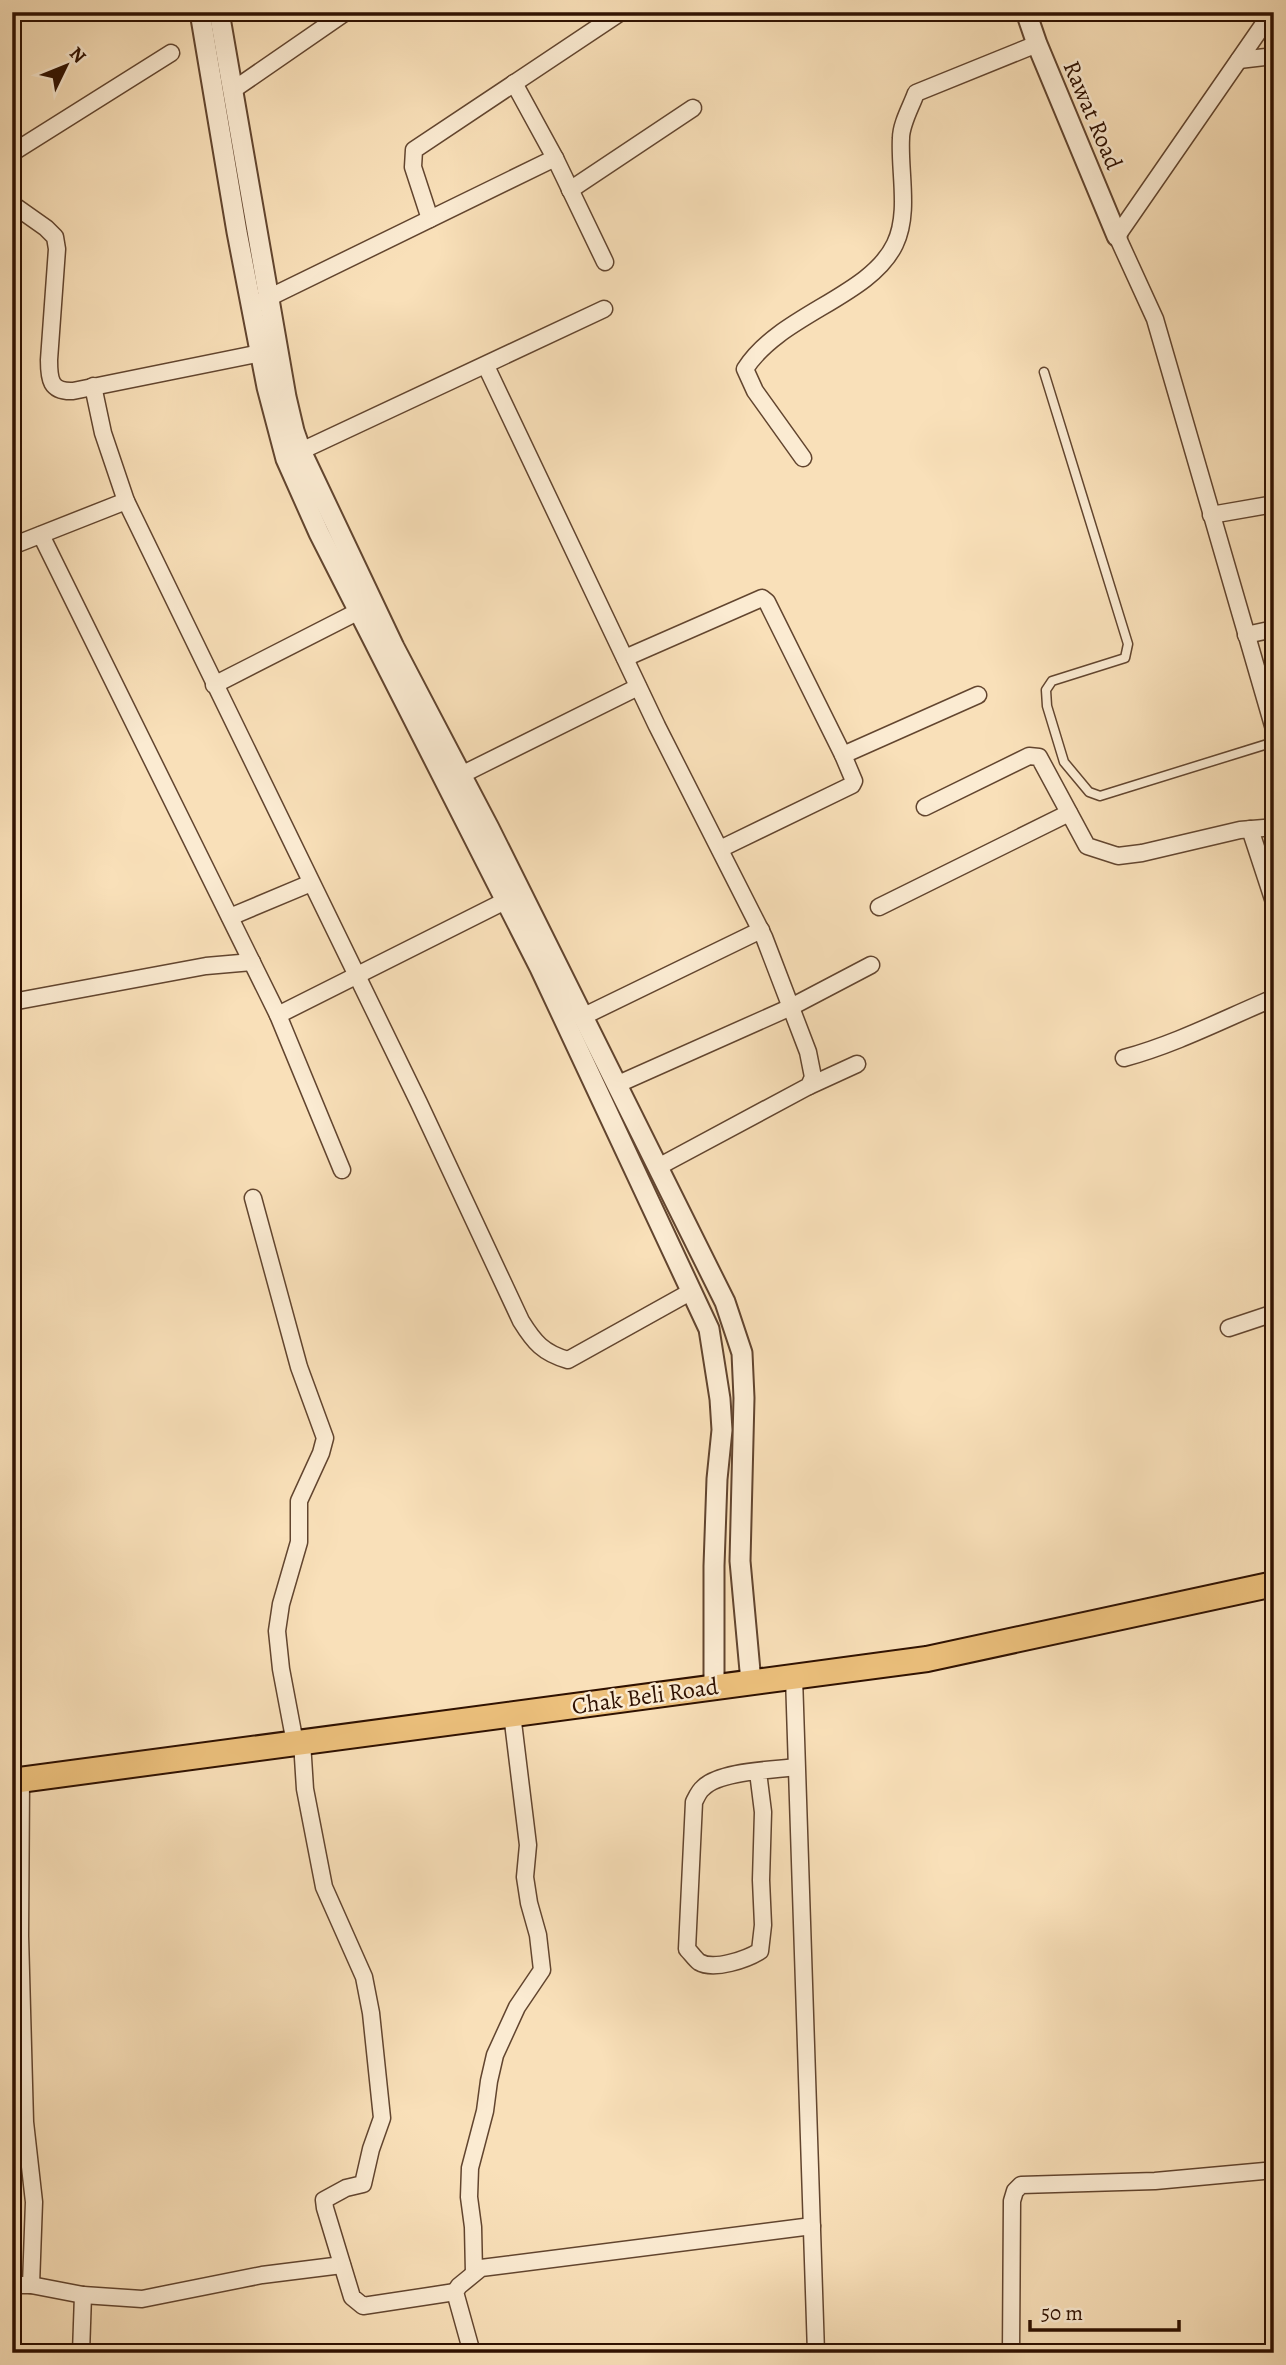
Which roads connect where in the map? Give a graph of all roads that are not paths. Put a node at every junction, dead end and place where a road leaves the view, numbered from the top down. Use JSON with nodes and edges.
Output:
{"nodes":[{"id":1,"x":200,"y":12,"type":"edge"},
{"id":2,"x":219,"y":12,"type":"edge"},
{"id":3,"x":346,"y":12,"type":"edge"},
{"id":4,"x":621,"y":12,"type":"edge"},
{"id":5,"x":1026,"y":12,"type":"edge"},
{"id":6,"x":1267,"y":15,"type":"edge"},
{"id":7,"x":1037,"y":44,"type":"junction"},
{"id":8,"x":171,"y":53,"type":"dead end"},
{"id":9,"x":1274,"y":56,"type":"edge"},
{"id":10,"x":1239,"y":60,"type":"junction"},
{"id":11,"x":514,"y":83,"type":"junction"},
{"id":12,"x":233,"y":90,"type":"junction"},
{"id":13,"x":692,"y":107,"type":"dead end"},
{"id":14,"x":12,"y":153,"type":"edge"},
{"id":15,"x":555,"y":158,"type":"junction"},
{"id":16,"x":570,"y":190,"type":"junction"},
{"id":17,"x":12,"y":204,"type":"edge"},
{"id":18,"x":430,"y":219,"type":"junction"},
{"id":19,"x":1117,"y":236,"type":"junction"},
{"id":20,"x":605,"y":262,"type":"dead end"},
{"id":21,"x":260,"y":302,"type":"junction"},
{"id":22,"x":604,"y":309,"type":"dead end"},
{"id":23,"x":261,"y":353,"type":"junction"},
{"id":24,"x":486,"y":366,"type":"junction"},
{"id":25,"x":1044,"y":372,"type":"dead end"},
{"id":26,"x":93,"y":386,"type":"junction"},
{"id":27,"x":301,"y":451,"type":"junction"},
{"id":28,"x":803,"y":458,"type":"dead end"},
{"id":29,"x":126,"y":501,"type":"junction"},
{"id":30,"x":1274,"y":504,"type":"edge"},
{"id":31,"x":1212,"y":515,"type":"junction"},
{"id":32,"x":41,"y":534,"type":"junction"},
{"id":33,"x":12,"y":546,"type":"edge"},
{"id":34,"x":359,"y":611,"type":"junction"},
{"id":35,"x":1274,"y":629,"type":"edge"},
{"id":36,"x":1246,"y":635,"type":"junction"},
{"id":37,"x":625,"y":658,"type":"junction"},
{"id":38,"x":214,"y":685,"type":"junction"},
{"id":39,"x":638,"y":687,"type":"junction"},
{"id":40,"x":978,"y":695,"type":"dead end"},
{"id":41,"x":1274,"y":729,"type":"edge"},
{"id":42,"x":1274,"y":742,"type":"edge"},
{"id":43,"x":843,"y":755,"type":"junction"},
{"id":44,"x":461,"y":775,"type":"junction"},
{"id":45,"x":925,"y":807,"type":"dead end"},
{"id":46,"x":1069,"y":813,"type":"junction"},
{"id":47,"x":1274,"y":827,"type":"edge"},
{"id":48,"x":1250,"y":829,"type":"junction"},
{"id":49,"x":481,"y":832,"type":"junction"},
{"id":50,"x":720,"y":849,"type":"junction"},
{"id":51,"x":311,"y":883,"type":"junction"},
{"id":52,"x":505,"y":901,"type":"junction"},
{"id":53,"x":1274,"y":902,"type":"edge"},
{"id":54,"x":879,"y":907,"type":"dead end"},
{"id":55,"x":230,"y":917,"type":"junction"},
{"id":56,"x":761,"y":930,"type":"junction"},
{"id":57,"x":252,"y":962,"type":"junction"},
{"id":58,"x":871,"y":965,"type":"dead end"},
{"id":59,"x":357,"y":976,"type":"junction"},
{"id":60,"x":1274,"y":998,"type":"edge"},
{"id":61,"x":12,"y":1002,"type":"edge"},
{"id":62,"x":791,"y":1006,"type":"junction"},
{"id":63,"x":278,"y":1015,"type":"junction"},
{"id":64,"x":582,"y":1017,"type":"junction"},
{"id":65,"x":1124,"y":1058,"type":"dead end"},
{"id":66,"x":857,"y":1064,"type":"dead end"},
{"id":67,"x":616,"y":1085,"type":"junction"},
{"id":68,"x":809,"y":1086,"type":"junction"},
{"id":69,"x":658,"y":1167,"type":"junction"},
{"id":70,"x":342,"y":1170,"type":"dead end"},
{"id":71,"x":253,"y":1198,"type":"dead end"},
{"id":72,"x":692,"y":1292,"type":"junction"},
{"id":73,"x":1274,"y":1313,"type":"edge"},
{"id":74,"x":1229,"y":1328,"type":"dead end"},
{"id":75,"x":1274,"y":1584,"type":"edge"},
{"id":76,"x":794,"y":1677,"type":"junction"},
{"id":77,"x":751,"y":1682,"type":"junction"},
{"id":78,"x":714,"y":1687,"type":"junction"},
{"id":79,"x":512,"y":1714,"type":"junction"},
{"id":80,"x":298,"y":1742,"type":"junction"},
{"id":81,"x":796,"y":1767,"type":"junction"},
{"id":82,"x":758,"y":1772,"type":"junction"},
{"id":83,"x":17,"y":1780,"type":"edge"},
{"id":84,"x":1274,"y":2170,"type":"edge"},
{"id":85,"x":812,"y":2226,"type":"junction"},
{"id":86,"x":342,"y":2265,"type":"junction"},
{"id":87,"x":474,"y":2273,"type":"junction"},
{"id":88,"x":31,"y":2285,"type":"junction"},
{"id":89,"x":12,"y":2286,"type":"edge"},
{"id":90,"x":455,"y":2292,"type":"junction"},
{"id":91,"x":83,"y":2295,"type":"junction"},
{"id":92,"x":81,"y":2353,"type":"edge"},
{"id":93,"x":472,"y":2353,"type":"edge"},
{"id":94,"x":816,"y":2353,"type":"edge"},
{"id":95,"x":1011,"y":2353,"type":"edge"}],
"edges":[{"from":1,"to":21,"type":"street"},
{"from":2,"to":12,"type":"street"},
{"from":3,"to":12,"type":"street"},
{"from":4,"to":11,"type":"street"},
{"from":5,"to":7,"type":"street","name":"Rawat Road"},
{"from":6,"to":10,"type":"street"},
{"from":7,"to":19,"type":"street","name":"Rawat Road"},
{"from":7,"to":28,"type":"street"},
{"from":8,"to":14,"type":"street"},
{"from":9,"to":10,"type":"street"},
{"from":10,"to":19,"type":"street"},
{"from":11,"to":15,"type":"street"},
{"from":11,"to":18,"type":"street"},
{"from":12,"to":21,"type":"street"},
{"from":13,"to":16,"type":"street"},
{"from":15,"to":16,"type":"street"},
{"from":15,"to":18,"type":"street"},
{"from":16,"to":20,"type":"street"},
{"from":17,"to":26,"type":"street"},
{"from":18,"to":21,"type":"street"},
{"from":19,"to":31,"type":"street"},
{"from":21,"to":23,"type":"street"},
{"from":21,"to":27,"type":"street"},
{"from":22,"to":24,"type":"street"},
{"from":23,"to":26,"type":"street"},
{"from":23,"to":34,"type":"street"},
{"from":24,"to":27,"type":"street"},
{"from":24,"to":37,"type":"street"},
{"from":25,"to":42,"type":"lane"},
{"from":26,"to":29,"type":"street"},
{"from":27,"to":44,"type":"street"},
{"from":29,"to":32,"type":"street"},
{"from":29,"to":38,"type":"street"},
{"from":30,"to":31,"type":"street"},
{"from":31,"to":36,"type":"street"},
{"from":32,"to":33,"type":"street"},
{"from":32,"to":55,"type":"street"},
{"from":34,"to":38,"type":"street"},
{"from":34,"to":49,"type":"street"},
{"from":35,"to":36,"type":"street"},
{"from":36,"to":41,"type":"street"},
{"from":37,"to":39,"type":"street"},
{"from":37,"to":43,"type":"street"},
{"from":38,"to":51,"type":"street"},
{"from":39,"to":44,"type":"street"},
{"from":39,"to":50,"type":"street"},
{"from":40,"to":43,"type":"street"},
{"from":43,"to":50,"type":"street"},
{"from":44,"to":49,"type":"street"},
{"from":45,"to":46,"type":"street"},
{"from":46,"to":48,"type":"street"},
{"from":46,"to":54,"type":"street"},
{"from":47,"to":48,"type":"street"},
{"from":48,"to":53,"type":"street"},
{"from":49,"to":52,"type":"street"},
{"from":49,"to":64,"type":"street"},
{"from":50,"to":56,"type":"street"},
{"from":51,"to":55,"type":"street"},
{"from":51,"to":59,"type":"street"},
{"from":52,"to":59,"type":"street"},
{"from":52,"to":72,"type":"street"},
{"from":55,"to":57,"type":"street"},
{"from":56,"to":62,"type":"street"},
{"from":56,"to":64,"type":"street"},
{"from":57,"to":61,"type":"street"},
{"from":57,"to":63,"type":"street"},
{"from":58,"to":62,"type":"street"},
{"from":59,"to":63,"type":"street"},
{"from":59,"to":72,"type":"street"},
{"from":60,"to":65,"type":"street"},
{"from":62,"to":67,"type":"street"},
{"from":62,"to":68,"type":"street"},
{"from":63,"to":70,"type":"street"},
{"from":64,"to":67,"type":"street"},
{"from":66,"to":68,"type":"street"},
{"from":67,"to":69,"type":"street"},
{"from":68,"to":69,"type":"street"},
{"from":69,"to":77,"type":"street"},
{"from":71,"to":80,"type":"street"},
{"from":72,"to":78,"type":"street"},
{"from":73,"to":74,"type":"street"},
{"from":75,"to":76,"type":"main road","name":"Chak Beli Road"},
{"from":76,"to":77,"type":"main road","name":"Chak Beli Road"},
{"from":76,"to":81,"type":"street"},
{"from":77,"to":78,"type":"main road","name":"Chak Beli Road"},
{"from":78,"to":79,"type":"main road","name":"Chak Beli Road"},
{"from":79,"to":80,"type":"main road","name":"Chak Beli Road"},
{"from":79,"to":87,"type":"street"},
{"from":80,"to":83,"type":"main road","name":"Chak Beli Road"},
{"from":80,"to":86,"type":"street"},
{"from":81,"to":82,"type":"street"},
{"from":81,"to":85,"type":"street"},
{"from":82,"to":82,"type":"street"},
{"from":83,"to":88,"type":"street"},
{"from":84,"to":95,"type":"street"},
{"from":85,"to":87,"type":"street"},
{"from":85,"to":94,"type":"street"},
{"from":86,"to":90,"type":"street"},
{"from":86,"to":91,"type":"street"},
{"from":87,"to":90,"type":"street"},
{"from":88,"to":89,"type":"street"},
{"from":88,"to":91,"type":"street"},
{"from":90,"to":93,"type":"street"},
{"from":91,"to":92,"type":"street"}]}
